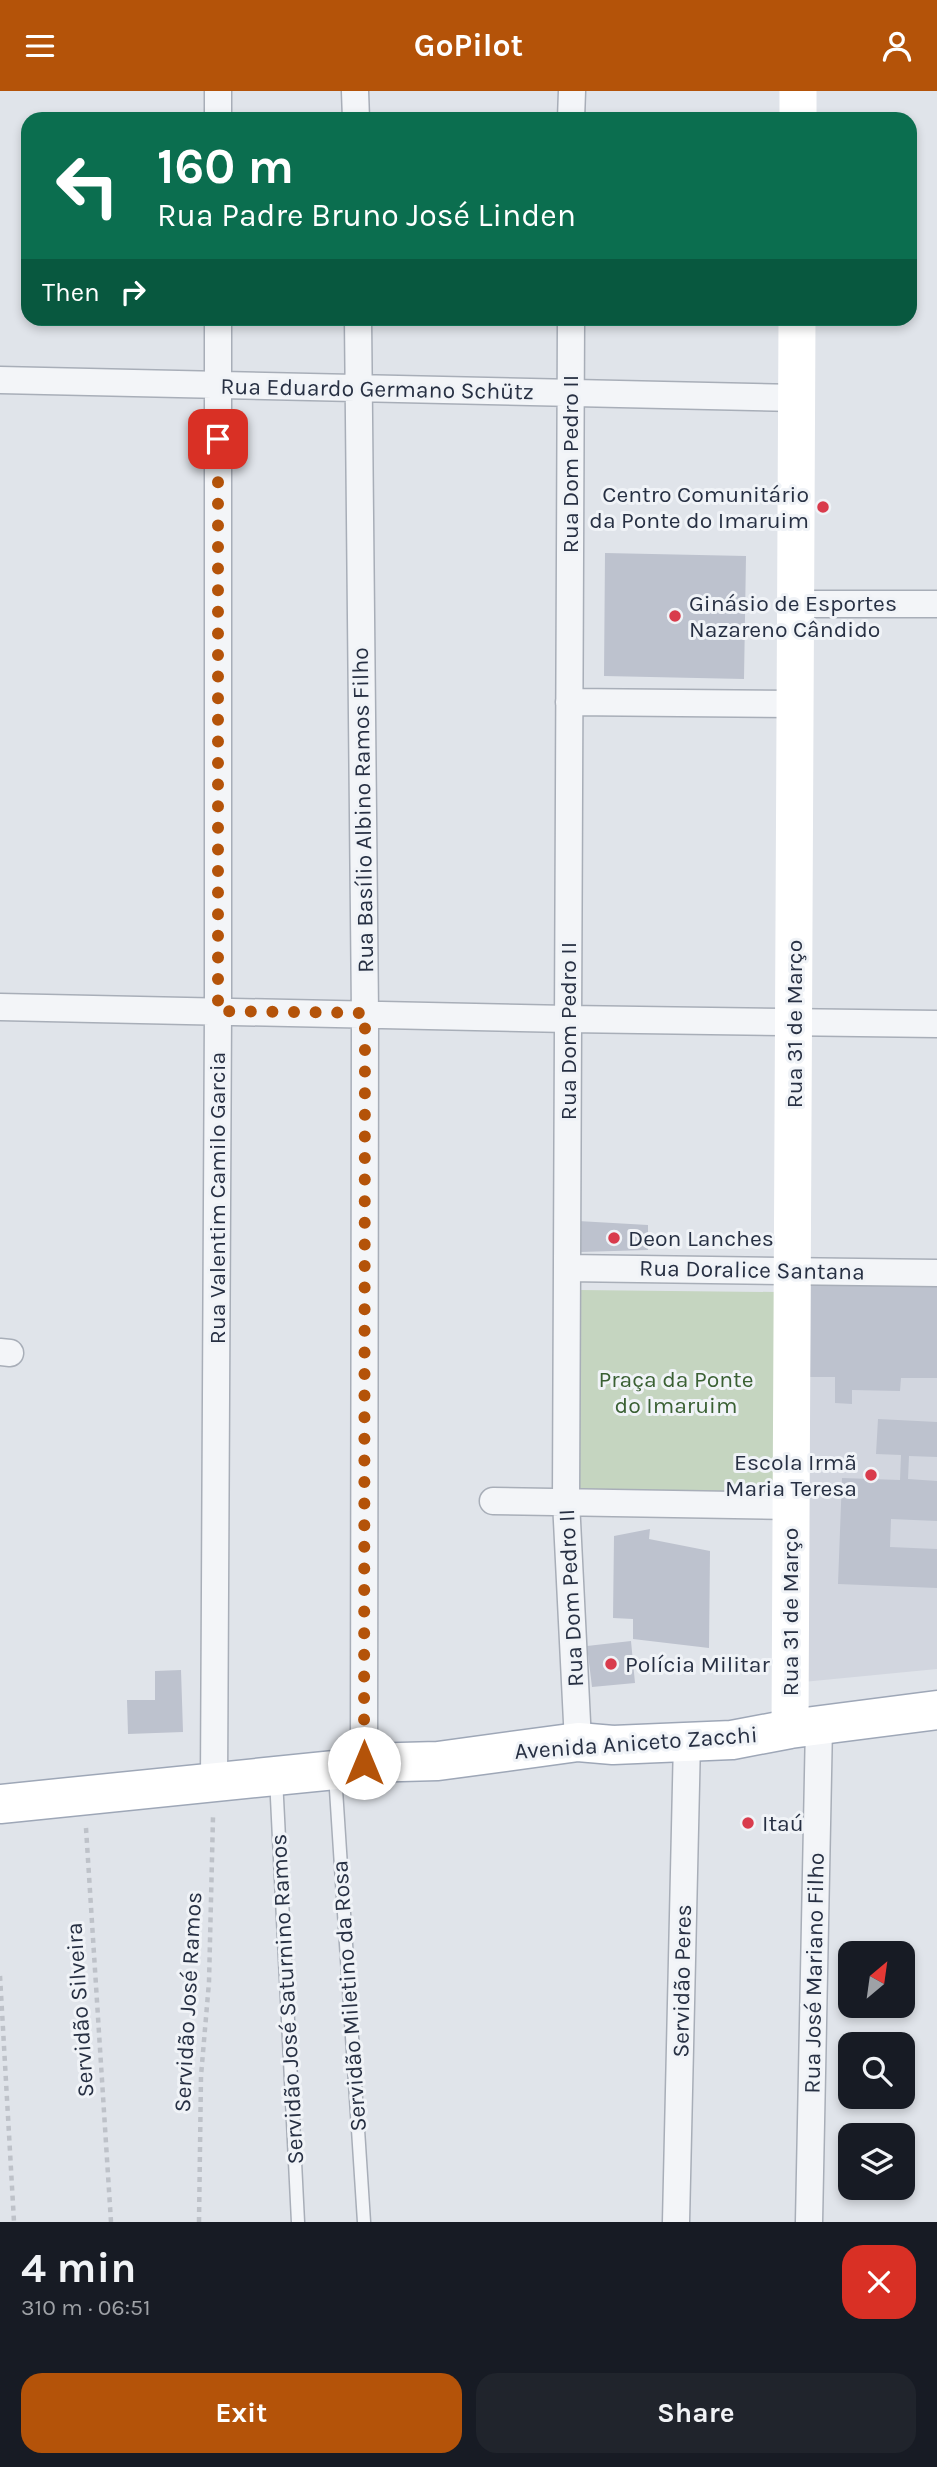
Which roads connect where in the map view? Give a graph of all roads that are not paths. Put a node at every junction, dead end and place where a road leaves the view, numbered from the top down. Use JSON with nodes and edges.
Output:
{"nodes":[{"id":1,"x":218,"y":91,"type":"edge"},
{"id":2,"x":355,"y":91,"type":"edge"},
{"id":3,"x":572,"y":91,"type":"edge"},
{"id":4,"x":798,"y":91,"type":"edge"},
{"id":5,"x":218,"y":112,"type":"edge"},
{"id":6,"x":356,"y":112,"type":"edge"},
{"id":7,"x":572,"y":112,"type":"edge"},
{"id":8,"x":798,"y":112,"type":"edge"},
{"id":9,"x":218,"y":326,"type":"edge"},
{"id":10,"x":358,"y":326,"type":"edge"},
{"id":11,"x":571,"y":326,"type":"edge"},
{"id":12,"x":797,"y":326,"type":"edge"},
{"id":13,"x":0,"y":380,"type":"edge"},
{"id":14,"x":218,"y":385,"type":"junction"},
{"id":15,"x":359,"y":388,"type":"junction"},
{"id":16,"x":570,"y":393,"type":"junction"},
{"id":17,"x":797,"y":398,"type":"junction"},
{"id":18,"x":796,"y":604,"type":"junction"},
{"id":19,"x":937,"y":604,"type":"edge"},
{"id":20,"x":569,"y":702,"type":"junction"},
{"id":21,"x":795,"y":704,"type":"junction"},
{"id":22,"x":0,"y":1007,"type":"edge"},
{"id":23,"x":218,"y":1011,"type":"junction"},
{"id":24,"x":365,"y":1013,"type":"junction"},
{"id":25,"x":568,"y":1020,"type":"junction"},
{"id":26,"x":794,"y":1021,"type":"junction"},
{"id":27,"x":937,"y":1024,"type":"edge"},
{"id":28,"x":567,"y":1268,"type":"junction"},
{"id":29,"x":792,"y":1271,"type":"junction"},
{"id":30,"x":937,"y":1273,"type":"edge"},
{"id":31,"x":493,"y":1501,"type":"dead end"},
{"id":32,"x":565,"y":1501,"type":"junction"},
{"id":33,"x":791,"y":1506,"type":"junction"},
{"id":34,"x":937,"y":1710,"type":"edge"},
{"id":35,"x":804,"y":1727,"type":"junction"},
{"id":36,"x":687,"y":1741,"type":"junction"},
{"id":37,"x":578,"y":1742,"type":"junction"},
{"id":38,"x":349,"y":1766,"type":"junction"},
{"id":39,"x":276,"y":1775,"type":"junction"},
{"id":40,"x":214,"y":1783,"type":"junction"},
{"id":41,"x":0,"y":1804,"type":"edge"},
{"id":42,"x":298,"y":2222,"type":"edge"},
{"id":43,"x":364,"y":2222,"type":"edge"},
{"id":44,"x":676,"y":2222,"type":"edge"},
{"id":45,"x":808,"y":2222,"type":"edge"}],
"edges":[{"from":1,"to":5,"type":"street"},
{"from":2,"to":6,"type":"street"},
{"from":3,"to":7,"type":"street"},
{"from":4,"to":8,"type":"street"},
{"from":9,"to":14,"type":"street","name":"Rua Valentim Camilo Garcia"},
{"from":10,"to":15,"type":"street","name":"Rua Basílio Albino Ramos Filho"},
{"from":11,"to":16,"type":"street","name":"Rua Dom Pedro II"},
{"from":12,"to":17,"type":"street","name":"Rua 31 de Março"},
{"from":13,"to":14,"type":"street","name":"Rua Eduardo Germano Schütz"},
{"from":14,"to":15,"type":"street","name":"Rua Eduardo Germano Schütz"},
{"from":14,"to":23,"type":"street","name":"Rua Valentim Camilo Garcia"},
{"from":15,"to":16,"type":"street","name":"Rua Eduardo Germano Schütz"},
{"from":15,"to":24,"type":"street","name":"Rua Basílio Albino Ramos Filho"},
{"from":16,"to":17,"type":"street","name":"Rua Eduardo Germano Schütz"},
{"from":16,"to":20,"type":"street","name":"Rua Dom Pedro II"},
{"from":17,"to":18,"type":"street","name":"Rua 31 de Março"},
{"from":18,"to":19,"type":"street"},
{"from":18,"to":21,"type":"street","name":"Rua 31 de Março"},
{"from":20,"to":21,"type":"street"},
{"from":20,"to":25,"type":"street","name":"Rua Dom Pedro II"},
{"from":21,"to":26,"type":"street","name":"Rua 31 de Março"},
{"from":22,"to":23,"type":"street"},
{"from":23,"to":24,"type":"street"},
{"from":23,"to":40,"type":"street","name":"Rua Valentim Camilo Garcia"},
{"from":24,"to":25,"type":"street"},
{"from":24,"to":38,"type":"street","name":"Rua Basílio Albino Ramos Filho"},
{"from":25,"to":26,"type":"street"},
{"from":25,"to":28,"type":"street","name":"Rua Dom Pedro II"},
{"from":26,"to":27,"type":"street"},
{"from":26,"to":29,"type":"street","name":"Rua 31 de Março"},
{"from":28,"to":29,"type":"street","name":"Rua Doralice Santana"},
{"from":28,"to":32,"type":"street","name":"Rua Dom Pedro II"},
{"from":29,"to":30,"type":"street","name":"Rua Doralice Santana"},
{"from":29,"to":33,"type":"street","name":"Rua 31 de Março"},
{"from":31,"to":32,"type":"street"},
{"from":32,"to":33,"type":"street"},
{"from":32,"to":37,"type":"street","name":"Rua Dom Pedro II"},
{"from":33,"to":35,"type":"street","name":"Rua 31 de Março"},
{"from":34,"to":35,"type":"main road","name":"Avenida Aniceto Zacchi"},
{"from":35,"to":36,"type":"main road","name":"Avenida Aniceto Zacchi"},
{"from":35,"to":45,"type":"street","name":"Rua José Mariano Filho"},
{"from":36,"to":37,"type":"main road","name":"Avenida Aniceto Zacchi"},
{"from":36,"to":44,"type":"street","name":"Servidão Peres"},
{"from":37,"to":38,"type":"main road","name":"Avenida Aniceto Zacchi"},
{"from":38,"to":39,"type":"main road","name":"Avenida Aniceto Zacchi"},
{"from":38,"to":43,"type":"lane","name":"Servidão Miletino da Rosa"},
{"from":39,"to":40,"type":"main road","name":"Avenida Aniceto Zacchi"},
{"from":39,"to":42,"type":"lane","name":"Servidão José Saturnino Ramos"},
{"from":40,"to":41,"type":"main road","name":"Avenida Aniceto Zacchi"}]}
